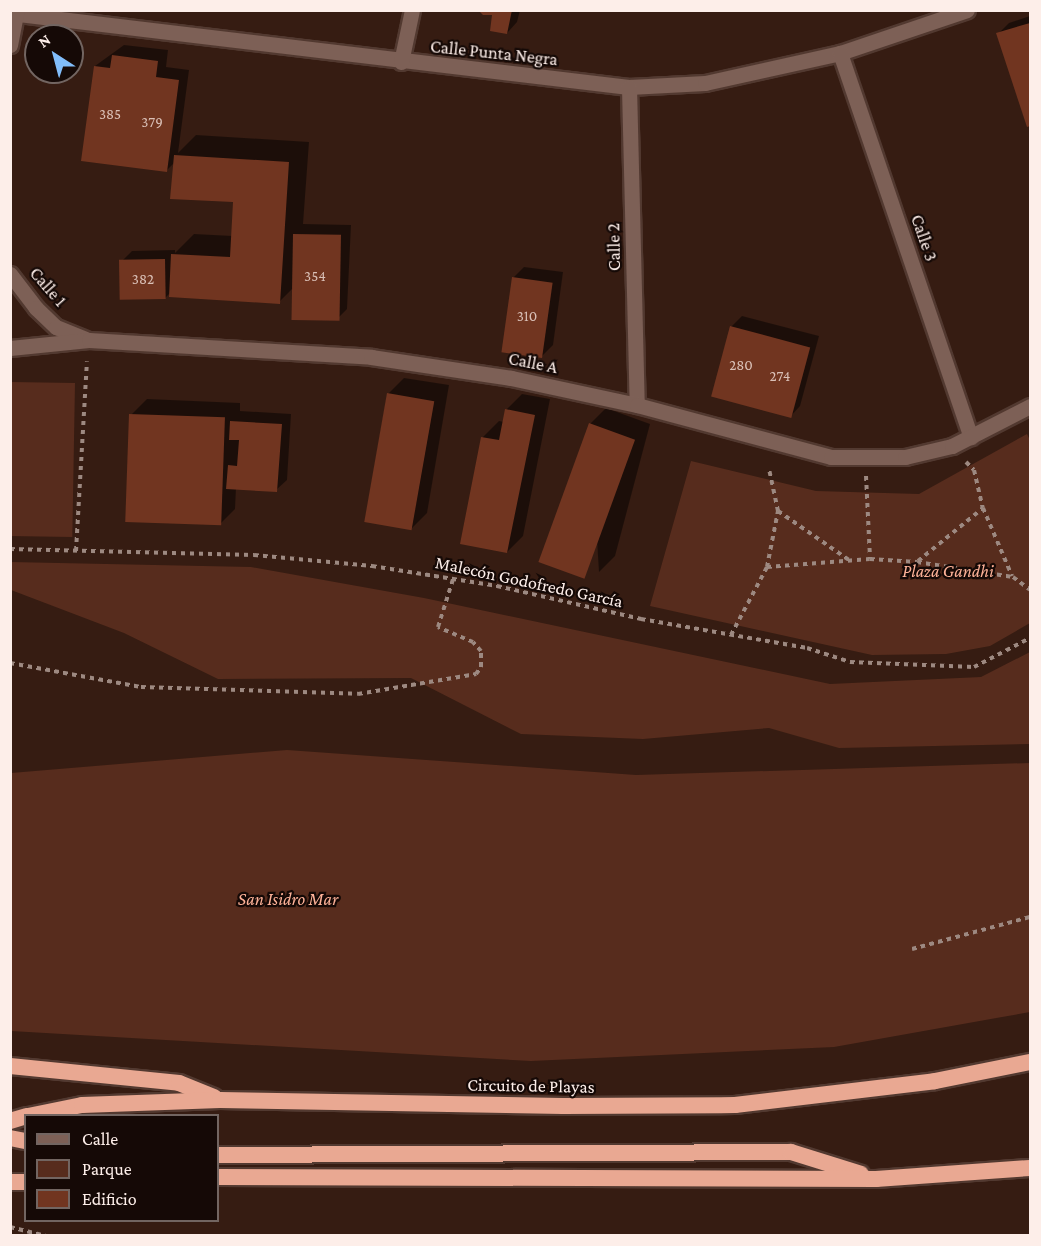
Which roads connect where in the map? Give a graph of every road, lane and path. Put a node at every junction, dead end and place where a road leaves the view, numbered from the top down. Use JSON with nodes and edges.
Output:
{"nodes":[{"id":1,"x":412,"y":10,"type":"edge"},
{"id":2,"x":966,"y":10,"type":"edge"},
{"id":3,"x":13,"y":13,"type":"edge"},
{"id":4,"x":10,"y":45,"type":"edge"},
{"id":5,"x":840,"y":52,"type":"junction"},
{"id":6,"x":401,"y":62,"type":"junction"},
{"id":7,"x":629,"y":87,"type":"junction"},
{"id":8,"x":10,"y":274,"type":"edge"},
{"id":9,"x":89,"y":340,"type":"junction"},
{"id":10,"x":10,"y":348,"type":"edge"},
{"id":11,"x":87,"y":357,"type":"dead end"},
{"id":12,"x":637,"y":405,"type":"junction"},
{"id":13,"x":1030,"y":406,"type":"edge"},
{"id":14,"x":971,"y":437,"type":"junction"},
{"id":15,"x":865,"y":458,"type":"junction"},
{"id":16,"x":966,"y":462,"type":"dead end"},
{"id":17,"x":769,"y":469,"type":"dead end"},
{"id":18,"x":983,"y":508,"type":"junction"},
{"id":19,"x":778,"y":511,"type":"junction"},
{"id":20,"x":10,"y":549,"type":"edge"},
{"id":21,"x":76,"y":552,"type":"junction"},
{"id":22,"x":870,"y":560,"type":"junction"},
{"id":23,"x":850,"y":561,"type":"junction"},
{"id":24,"x":917,"y":562,"type":"junction"},
{"id":25,"x":767,"y":567,"type":"junction"},
{"id":26,"x":1013,"y":577,"type":"junction"},
{"id":27,"x":453,"y":579,"type":"junction"},
{"id":28,"x":1030,"y":590,"type":"edge"},
{"id":29,"x":731,"y":635,"type":"junction"},
{"id":30,"x":1030,"y":638,"type":"edge"},
{"id":31,"x":10,"y":663,"type":"edge"},
{"id":32,"x":1030,"y":917,"type":"edge"},
{"id":33,"x":912,"y":949,"type":"dead end"},
{"id":34,"x":1030,"y":1062,"type":"edge"},
{"id":35,"x":10,"y":1066,"type":"edge"},
{"id":36,"x":220,"y":1100,"type":"junction"},
{"id":37,"x":37,"y":1114,"type":"edge"},
{"id":38,"x":219,"y":1155,"type":"edge"},
{"id":39,"x":1030,"y":1168,"type":"edge"},
{"id":40,"x":219,"y":1178,"type":"edge"},
{"id":41,"x":876,"y":1179,"type":"junction"},
{"id":42,"x":10,"y":1227,"type":"edge"},
{"id":43,"x":47,"y":1236,"type":"edge"}],
"edges":[{"from":1,"to":6,"type":"street"},
{"from":2,"to":5,"type":"street","name":"Calle Punta Negra"},
{"from":3,"to":4,"type":"street"},
{"from":3,"to":6,"type":"street","name":"Calle Punta Negra"},
{"from":5,"to":7,"type":"street","name":"Calle Punta Negra"},
{"from":5,"to":14,"type":"street","name":"Calle 3"},
{"from":6,"to":7,"type":"street","name":"Calle Punta Negra"},
{"from":7,"to":12,"type":"street","name":"Calle 2"},
{"from":8,"to":9,"type":"street","name":"Calle 1"},
{"from":9,"to":10,"type":"street","name":"Calle A"},
{"from":9,"to":12,"type":"street","name":"Calle A"},
{"from":11,"to":21,"type":"path"},
{"from":12,"to":15,"type":"street","name":"Calle A"},
{"from":13,"to":14,"type":"street","name":"Calle A"},
{"from":14,"to":15,"type":"street","name":"Calle A"},
{"from":15,"to":22,"type":"path"},
{"from":16,"to":18,"type":"path"},
{"from":17,"to":19,"type":"path"},
{"from":18,"to":24,"type":"path"},
{"from":18,"to":26,"type":"path"},
{"from":19,"to":23,"type":"path"},
{"from":19,"to":25,"type":"path"},
{"from":20,"to":21,"type":"path","name":"Malecón Godofredo García"},
{"from":21,"to":27,"type":"path","name":"Malecón Godofredo García"},
{"from":22,"to":23,"type":"path"},
{"from":22,"to":24,"type":"path"},
{"from":23,"to":25,"type":"path"},
{"from":24,"to":26,"type":"path"},
{"from":25,"to":29,"type":"path"},
{"from":26,"to":28,"type":"path"},
{"from":27,"to":29,"type":"path","name":"Malecón Godofredo García"},
{"from":27,"to":31,"type":"path"},
{"from":29,"to":30,"type":"path","name":"Malecón Godofredo García"},
{"from":32,"to":33,"type":"path"},
{"from":34,"to":36,"type":"highway","name":"Circuito de Playas"},
{"from":35,"to":36,"type":"highway"},
{"from":36,"to":37,"type":"highway","name":"Circuito de Playas"},
{"from":38,"to":41,"type":"highway"},
{"from":39,"to":41,"type":"highway"},
{"from":40,"to":41,"type":"highway"},
{"from":42,"to":43,"type":"path"}]}
